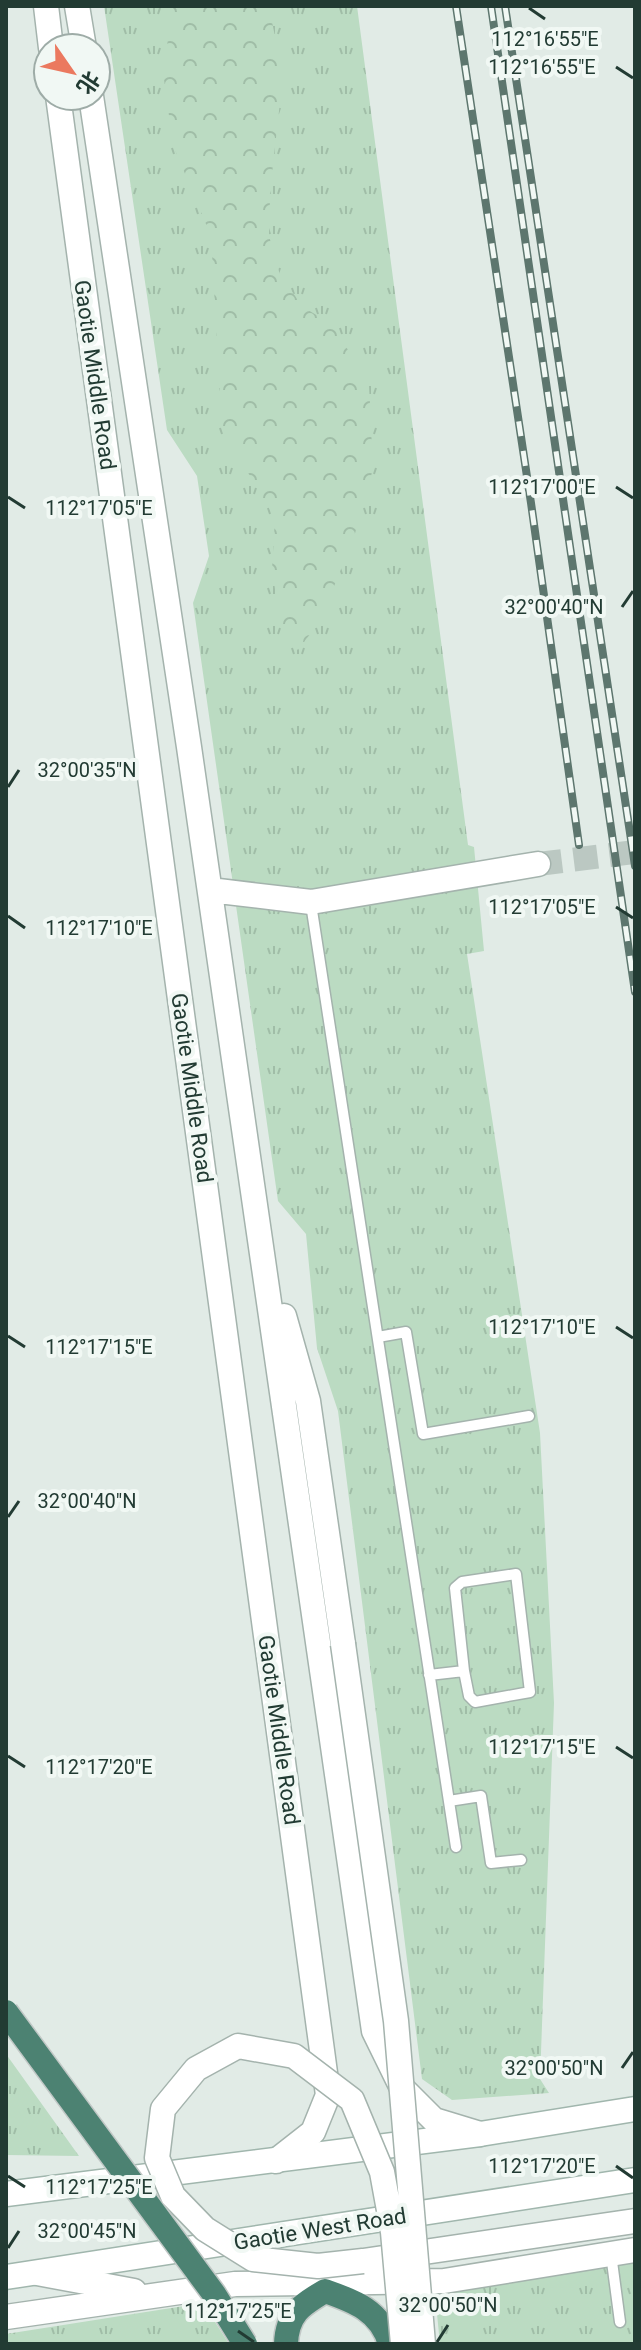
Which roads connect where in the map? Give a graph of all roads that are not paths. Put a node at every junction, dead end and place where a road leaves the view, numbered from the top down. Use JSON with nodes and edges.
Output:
{"nodes":[{"id":1,"x":46,"y":6,"type":"edge"},
{"id":2,"x":77,"y":6,"type":"edge"},
{"id":3,"x":49,"y":32,"type":"edge"},
{"id":4,"x":81,"y":32,"type":"edge"},
{"id":5,"x":60,"y":112,"type":"edge"},
{"id":6,"x":93,"y":112,"type":"edge"},
{"id":7,"x":538,"y":864,"type":"tunnel mouth"},
{"id":8,"x":210,"y":890,"type":"junction"},
{"id":9,"x":311,"y":902,"type":"junction"},
{"id":10,"x":256,"y":1212,"type":"junction"},
{"id":11,"x":378,"y":1337,"type":"junction"},
{"id":12,"x":529,"y":1416,"type":"dead end"},
{"id":13,"x":464,"y":1671,"type":"junction"},
{"id":14,"x":429,"y":1675,"type":"junction"},
{"id":15,"x":449,"y":1801,"type":"junction"},
{"id":16,"x":456,"y":1847,"type":"dead end"},
{"id":17,"x":521,"y":1860,"type":"dead end"},
{"id":18,"x":6,"y":2012,"type":"edge"},
{"id":19,"x":635,"y":2109,"type":"edge"},
{"id":20,"x":480,"y":2134,"type":"junction"},
{"id":21,"x":276,"y":2161,"type":"junction"},
{"id":22,"x":635,"y":2180,"type":"edge"},
{"id":23,"x":6,"y":2194,"type":"edge"},
{"id":24,"x":635,"y":2221,"type":"edge"},
{"id":25,"x":623,"y":2252,"type":"edge"},
{"id":26,"x":34,"y":2273,"type":"junction"},
{"id":27,"x":6,"y":2277,"type":"edge"},
{"id":28,"x":178,"y":2293,"type":"junction"},
{"id":29,"x":6,"y":2317,"type":"edge"},
{"id":30,"x":620,"y":2322,"type":"dead end"},
{"id":31,"x":245,"y":2344,"type":"edge"},
{"id":32,"x":286,"y":2344,"type":"edge"},
{"id":33,"x":390,"y":2344,"type":"edge"},
{"id":34,"x":403,"y":2344,"type":"edge"},
{"id":35,"x":423,"y":2344,"type":"edge"}],
"edges":[{"from":1,"to":3,"type":"street"},
{"from":2,"to":4,"type":"street"},
{"from":5,"to":21,"type":"street","name":"Gaotie Middle Road"},
{"from":6,"to":8,"type":"street","name":"Gaotie Middle Road"},
{"from":7,"to":9,"type":"street"},
{"from":8,"to":9,"type":"street"},
{"from":8,"to":10,"type":"street","name":"Gaotie Middle Road"},
{"from":9,"to":11,"type":"lane"},
{"from":10,"to":20,"type":"street","name":"Gaotie Middle Road"},
{"from":10,"to":35,"type":"street","name":"Gaotie Middle Road","bridge":true},
{"from":11,"to":12,"type":"lane"},
{"from":11,"to":14,"type":"lane"},
{"from":13,"to":13,"type":"lane"},
{"from":13,"to":14,"type":"lane"},
{"from":14,"to":15,"type":"lane"},
{"from":15,"to":16,"type":"lane"},
{"from":15,"to":17,"type":"lane"},
{"from":18,"to":31,"type":"highway","bridge":true},
{"from":19,"to":20,"type":"street"},
{"from":20,"to":21,"type":"street"},
{"from":21,"to":23,"type":"street"},
{"from":22,"to":26,"type":"street","name":"Gaotie West Road"},
{"from":24,"to":34,"type":"street","bridge":true},
{"from":25,"to":28,"type":"street"},
{"from":25,"to":30,"type":"lane"},
{"from":26,"to":27,"type":"street","name":"Gaotie West Road"},
{"from":26,"to":28,"type":"street"},
{"from":28,"to":29,"type":"street"},
{"from":32,"to":33,"type":"highway"}]}
